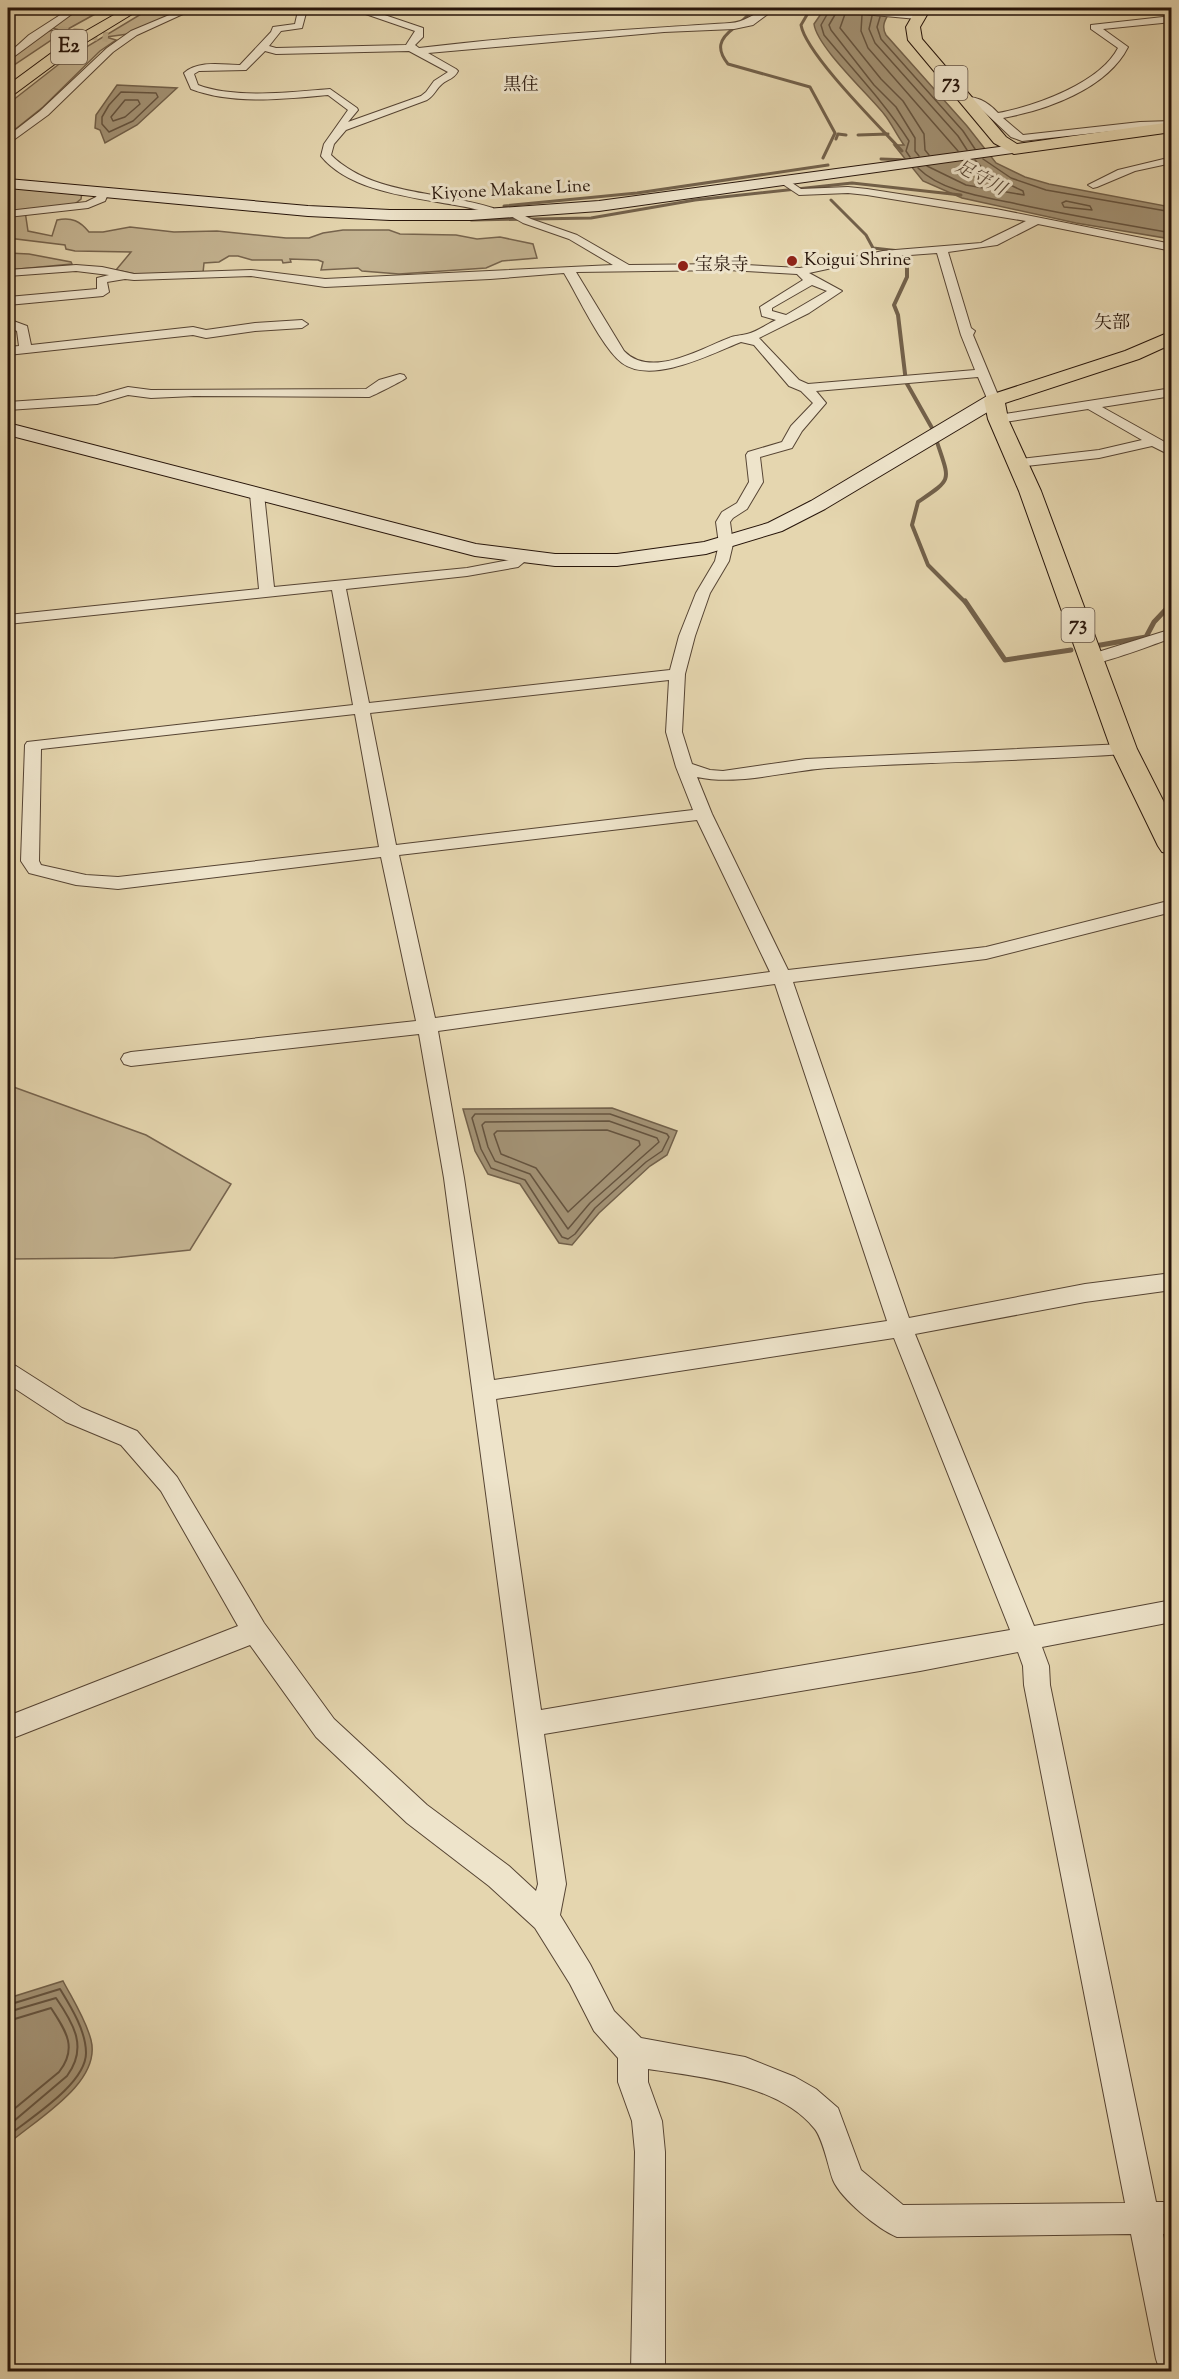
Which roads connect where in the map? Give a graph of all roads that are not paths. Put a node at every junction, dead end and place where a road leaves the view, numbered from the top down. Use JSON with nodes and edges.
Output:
{"nodes":[{"id":1,"x":76,"y":8,"type":"edge"},
{"id":2,"x":118,"y":8,"type":"edge"},
{"id":3,"x":135,"y":8,"type":"edge"},
{"id":4,"x":192,"y":8,"type":"edge"},
{"id":5,"x":314,"y":8,"type":"edge"},
{"id":6,"x":357,"y":8,"type":"edge"},
{"id":7,"x":772,"y":8,"type":"edge"},
{"id":8,"x":831,"y":8,"type":"edge"},
{"id":9,"x":1162,"y":9,"type":"dead end"},
{"id":10,"x":917,"y":13,"type":"edge"},
{"id":11,"x":1172,"y":17,"type":"edge"},
{"id":12,"x":43,"y":29,"type":"junction"},
{"id":13,"x":58,"y":31,"type":"tunnel mouth"},
{"id":14,"x":108,"y":37,"type":"tunnel mouth"},
{"id":15,"x":127,"y":38,"type":"junction"},
{"id":16,"x":262,"y":47,"type":"junction"},
{"id":17,"x":416,"y":50,"type":"junction"},
{"id":18,"x":8,"y":58,"type":"edge"},
{"id":19,"x":8,"y":78,"type":"edge"},
{"id":20,"x":8,"y":92,"type":"edge"},
{"id":21,"x":965,"y":100,"type":"junction"},
{"id":22,"x":998,"y":116,"type":"junction"},
{"id":23,"x":1172,"y":125,"type":"edge"},
{"id":24,"x":342,"y":128,"type":"junction"},
{"id":25,"x":8,"y":141,"type":"edge"},
{"id":26,"x":1006,"y":150,"type":"junction"},
{"id":27,"x":1172,"y":160,"type":"edge"},
{"id":28,"x":8,"y":184,"type":"edge"},
{"id":29,"x":1093,"y":185,"type":"dead end"},
{"id":30,"x":791,"y":186,"type":"junction"},
{"id":31,"x":104,"y":192,"type":"junction"},
{"id":32,"x":8,"y":214,"type":"edge"},
{"id":33,"x":490,"y":214,"type":"junction"},
{"id":34,"x":520,"y":217,"type":"junction"},
{"id":35,"x":1035,"y":221,"type":"junction"},
{"id":36,"x":941,"y":248,"type":"junction"},
{"id":37,"x":1172,"y":248,"type":"edge"},
{"id":38,"x":568,"y":269,"type":"junction"},
{"id":39,"x":626,"y":269,"type":"junction"},
{"id":40,"x":800,"y":270,"type":"junction"},
{"id":41,"x":8,"y":273,"type":"edge"},
{"id":42,"x":122,"y":276,"type":"junction"},
{"id":43,"x":811,"y":280,"type":"junction"},
{"id":44,"x":8,"y":301,"type":"edge"},
{"id":45,"x":787,"y":319,"type":"junction"},
{"id":46,"x":8,"y":323,"type":"edge"},
{"id":47,"x":302,"y":324,"type":"dead end"},
{"id":48,"x":749,"y":338,"type":"junction"},
{"id":49,"x":1168,"y":343,"type":"edge"},
{"id":50,"x":25,"y":348,"type":"junction"},
{"id":51,"x":8,"y":351,"type":"edge"},
{"id":52,"x":982,"y":373,"type":"junction"},
{"id":53,"x":400,"y":378,"type":"dead end"},
{"id":54,"x":806,"y":388,"type":"junction"},
{"id":55,"x":1172,"y":392,"type":"edge"},
{"id":56,"x":1090,"y":405,"type":"junction"},
{"id":57,"x":8,"y":406,"type":"edge"},
{"id":58,"x":996,"y":410,"type":"junction"},
{"id":59,"x":8,"y":429,"type":"edge"},
{"id":60,"x":1153,"y":442,"type":"junction"},
{"id":61,"x":1172,"y":452,"type":"edge"},
{"id":62,"x":1017,"y":463,"type":"junction"},
{"id":63,"x":257,"y":494,"type":"junction"},
{"id":64,"x":726,"y":544,"type":"junction"},
{"id":65,"x":522,"y":558,"type":"junction"},
{"id":66,"x":338,"y":585,"type":"junction"},
{"id":67,"x":267,"y":593,"type":"junction"},
{"id":68,"x":8,"y":619,"type":"edge"},
{"id":69,"x":1172,"y":633,"type":"edge"},
{"id":70,"x":1092,"y":661,"type":"junction"},
{"id":71,"x":677,"y":674,"type":"junction"},
{"id":72,"x":361,"y":708,"type":"junction"},
{"id":73,"x":1124,"y":748,"type":"junction"},
{"id":74,"x":684,"y":767,"type":"junction"},
{"id":75,"x":703,"y":814,"type":"junction"},
{"id":76,"x":1172,"y":846,"type":"edge"},
{"id":77,"x":389,"y":852,"type":"junction"},
{"id":78,"x":1172,"y":906,"type":"edge"},
{"id":79,"x":782,"y":977,"type":"junction"},
{"id":80,"x":427,"y":1026,"type":"junction"},
{"id":81,"x":131,"y":1059,"type":"dead end"},
{"id":82,"x":1172,"y":1281,"type":"edge"},
{"id":83,"x":901,"y":1328,"type":"junction"},
{"id":84,"x":8,"y":1373,"type":"edge"},
{"id":85,"x":484,"y":1391,"type":"junction"},
{"id":86,"x":1172,"y":1611,"type":"edge"},
{"id":87,"x":255,"y":1631,"type":"junction"},
{"id":88,"x":1025,"y":1640,"type":"junction"},
{"id":89,"x":531,"y":1724,"type":"junction"},
{"id":90,"x":8,"y":1728,"type":"edge"},
{"id":91,"x":545,"y":1918,"type":"junction"},
{"id":92,"x":633,"y":2052,"type":"junction"},
{"id":93,"x":1158,"y":2218,"type":"edge"},
{"id":94,"x":1172,"y":2359,"type":"edge"},
{"id":95,"x":648,"y":2372,"type":"edge"}],
"edges":[{"from":1,"to":12,"type":"street"},
{"from":2,"to":19,"type":"main road","number":"E2"},
{"from":3,"to":20,"type":"main road","number":"E2"},
{"from":4,"to":15,"type":"street"},
{"from":5,"to":16,"type":"street"},
{"from":6,"to":17,"type":"street"},
{"from":7,"to":17,"type":"street"},
{"from":8,"to":10,"type":"street"},
{"from":9,"to":11,"type":"street"},
{"from":10,"to":21,"type":"main road","number":"73"},
{"from":11,"to":22,"type":"street"},
{"from":12,"to":13,"type":"street"},
{"from":12,"to":18,"type":"street"},
{"from":14,"to":15,"type":"street"},
{"from":15,"to":25,"type":"street"},
{"from":16,"to":17,"type":"street"},
{"from":16,"to":24,"type":"street"},
{"from":17,"to":24,"type":"street"},
{"from":21,"to":22,"type":"street"},
{"from":21,"to":26,"type":"main road","number":"73"},
{"from":22,"to":23,"type":"street"},
{"from":23,"to":26,"type":"main road"},
{"from":24,"to":33,"type":"street"},
{"from":26,"to":30,"type":"main road","name":"Kiyone Makane Line"},
{"from":27,"to":29,"type":"street"},
{"from":28,"to":31,"type":"main road","name":"Kiyone Makane Line"},
{"from":30,"to":34,"type":"main road","name":"Kiyone Makane Line"},
{"from":30,"to":35,"type":"street"},
{"from":31,"to":32,"type":"street"},
{"from":31,"to":33,"type":"main road","name":"Kiyone Makane Line"},
{"from":33,"to":34,"type":"main road","name":"Kiyone Makane Line"},
{"from":34,"to":39,"type":"street"},
{"from":35,"to":36,"type":"street"},
{"from":35,"to":37,"type":"street"},
{"from":36,"to":40,"type":"street"},
{"from":36,"to":52,"type":"street"},
{"from":38,"to":39,"type":"street"},
{"from":38,"to":42,"type":"street"},
{"from":38,"to":48,"type":"street"},
{"from":39,"to":40,"type":"street"},
{"from":40,"to":43,"type":"street"},
{"from":41,"to":42,"type":"street"},
{"from":42,"to":44,"type":"street"},
{"from":43,"to":45,"type":"street"},
{"from":43,"to":45,"type":"street"},
{"from":45,"to":48,"type":"street"},
{"from":46,"to":50,"type":"street"},
{"from":47,"to":50,"type":"street"},
{"from":48,"to":54,"type":"street"},
{"from":49,"to":58,"type":"main road"},
{"from":50,"to":51,"type":"street"},
{"from":52,"to":54,"type":"street"},
{"from":52,"to":58,"type":"street"},
{"from":53,"to":57,"type":"street"},
{"from":54,"to":64,"type":"street"},
{"from":55,"to":56,"type":"street"},
{"from":56,"to":58,"type":"street"},
{"from":56,"to":60,"type":"street"},
{"from":58,"to":62,"type":"main road","number":"73"},
{"from":58,"to":64,"type":"main road"},
{"from":59,"to":63,"type":"main road"},
{"from":60,"to":61,"type":"street"},
{"from":60,"to":62,"type":"street"},
{"from":62,"to":70,"type":"main road","number":"73"},
{"from":63,"to":65,"type":"main road"},
{"from":63,"to":67,"type":"street"},
{"from":64,"to":65,"type":"main road"},
{"from":64,"to":71,"type":"street"},
{"from":65,"to":66,"type":"street"},
{"from":66,"to":67,"type":"street"},
{"from":66,"to":72,"type":"street"},
{"from":67,"to":68,"type":"street"},
{"from":69,"to":70,"type":"street"},
{"from":70,"to":73,"type":"main road","number":"73"},
{"from":71,"to":72,"type":"street"},
{"from":71,"to":74,"type":"street"},
{"from":72,"to":77,"type":"street"},
{"from":72,"to":77,"type":"street"},
{"from":73,"to":74,"type":"street"},
{"from":73,"to":76,"type":"main road","number":"73"},
{"from":74,"to":75,"type":"street"},
{"from":75,"to":77,"type":"street"},
{"from":75,"to":79,"type":"street"},
{"from":77,"to":80,"type":"street"},
{"from":78,"to":79,"type":"street"},
{"from":79,"to":80,"type":"street"},
{"from":79,"to":83,"type":"street"},
{"from":80,"to":81,"type":"street"},
{"from":80,"to":85,"type":"street"},
{"from":82,"to":83,"type":"street"},
{"from":83,"to":85,"type":"street"},
{"from":83,"to":88,"type":"street"},
{"from":84,"to":87,"type":"street"},
{"from":85,"to":89,"type":"street"},
{"from":86,"to":88,"type":"street"},
{"from":87,"to":90,"type":"street"},
{"from":87,"to":91,"type":"street"},
{"from":88,"to":89,"type":"street"},
{"from":88,"to":93,"type":"street"},
{"from":89,"to":91,"type":"street"},
{"from":91,"to":92,"type":"street"},
{"from":92,"to":93,"type":"street"},
{"from":92,"to":95,"type":"street"},
{"from":93,"to":94,"type":"street"}]}
